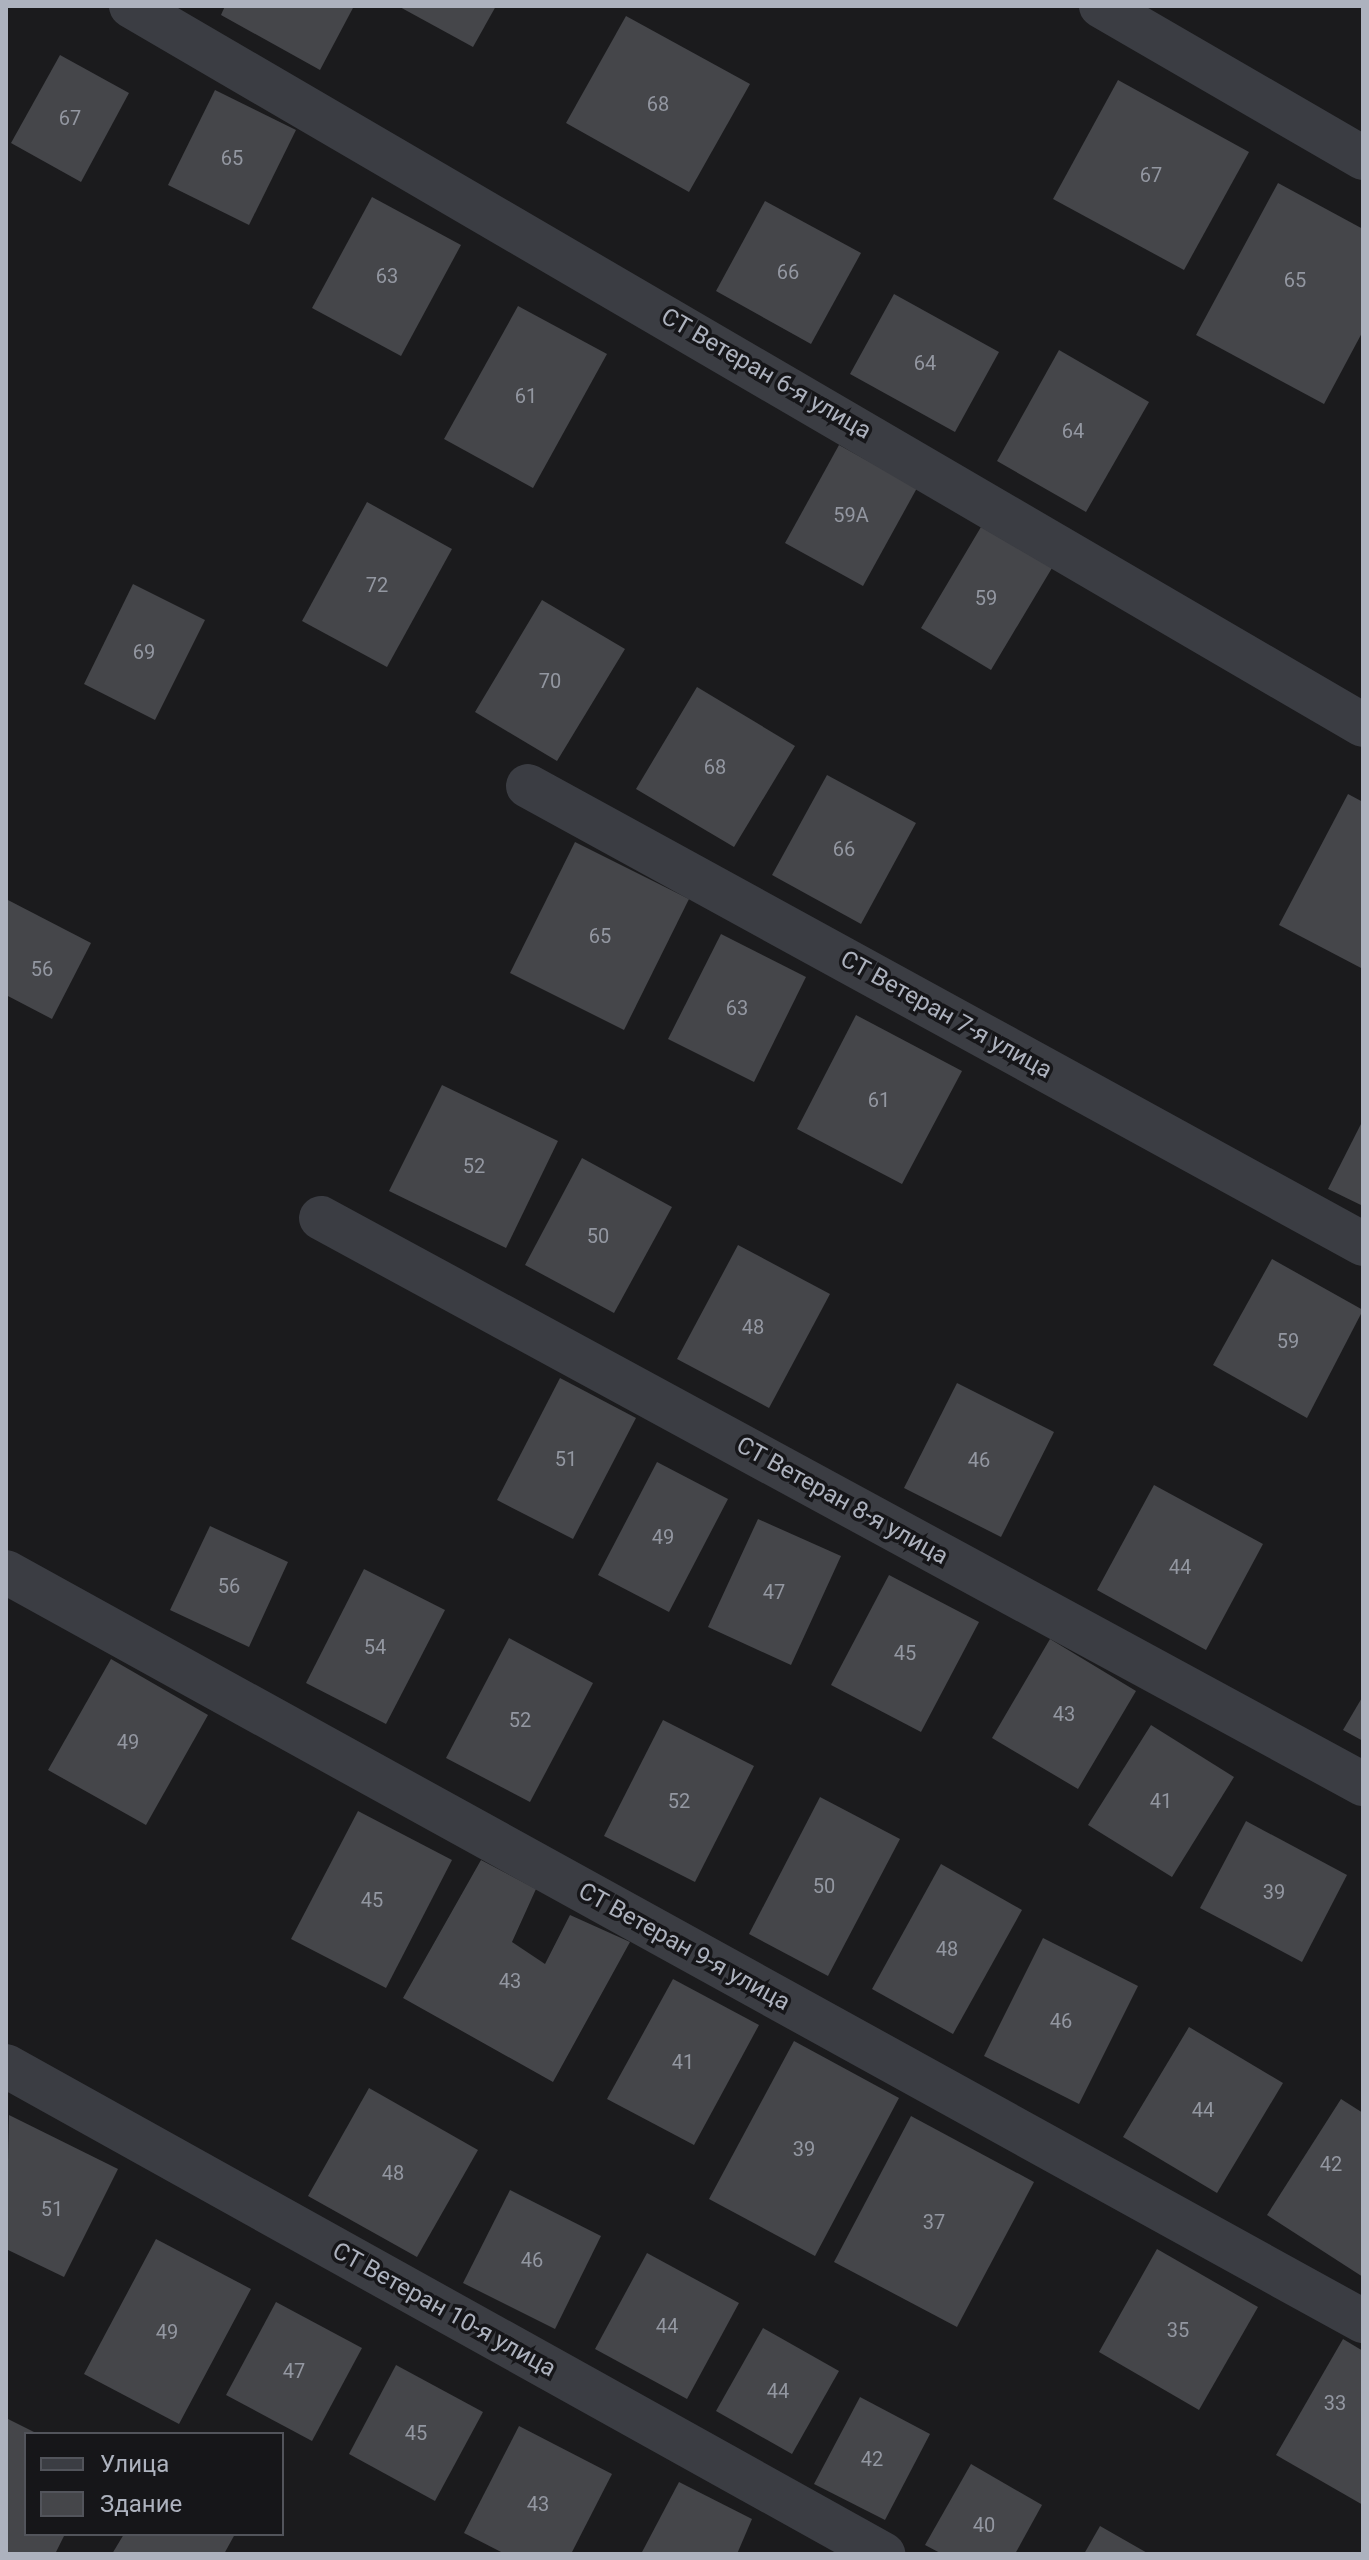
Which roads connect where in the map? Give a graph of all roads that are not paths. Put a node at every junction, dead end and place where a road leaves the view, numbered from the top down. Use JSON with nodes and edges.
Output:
{"nodes":[{"id":1,"x":1101,"y":6,"type":"edge"},
{"id":2,"x":150,"y":14,"type":"edge"},
{"id":3,"x":1363,"y":158,"type":"edge"},
{"id":4,"x":1363,"y":725,"type":"edge"},
{"id":5,"x":528,"y":786,"type":"dead end"},
{"id":6,"x":321,"y":1218,"type":"dead end"},
{"id":7,"x":1363,"y":1244,"type":"edge"},
{"id":8,"x":6,"y":1572,"type":"edge"},
{"id":9,"x":1363,"y":1784,"type":"edge"},
{"id":10,"x":6,"y":2066,"type":"edge"},
{"id":11,"x":1363,"y":2321,"type":"edge"},
{"id":12,"x":883,"y":2554,"type":"edge"}],
"edges":[{"from":1,"to":3,"type":"street"},
{"from":2,"to":4,"type":"street","name":"СТ Ветеран 6-я улица"},
{"from":5,"to":7,"type":"street","name":"СТ Ветеран 7-я улица"},
{"from":6,"to":9,"type":"street","name":"СТ Ветеран 8-я улица"},
{"from":8,"to":11,"type":"street","name":"СТ Ветеран 9-я улица"},
{"from":10,"to":12,"type":"street","name":"СТ Ветеран 10-я улица"}]}
